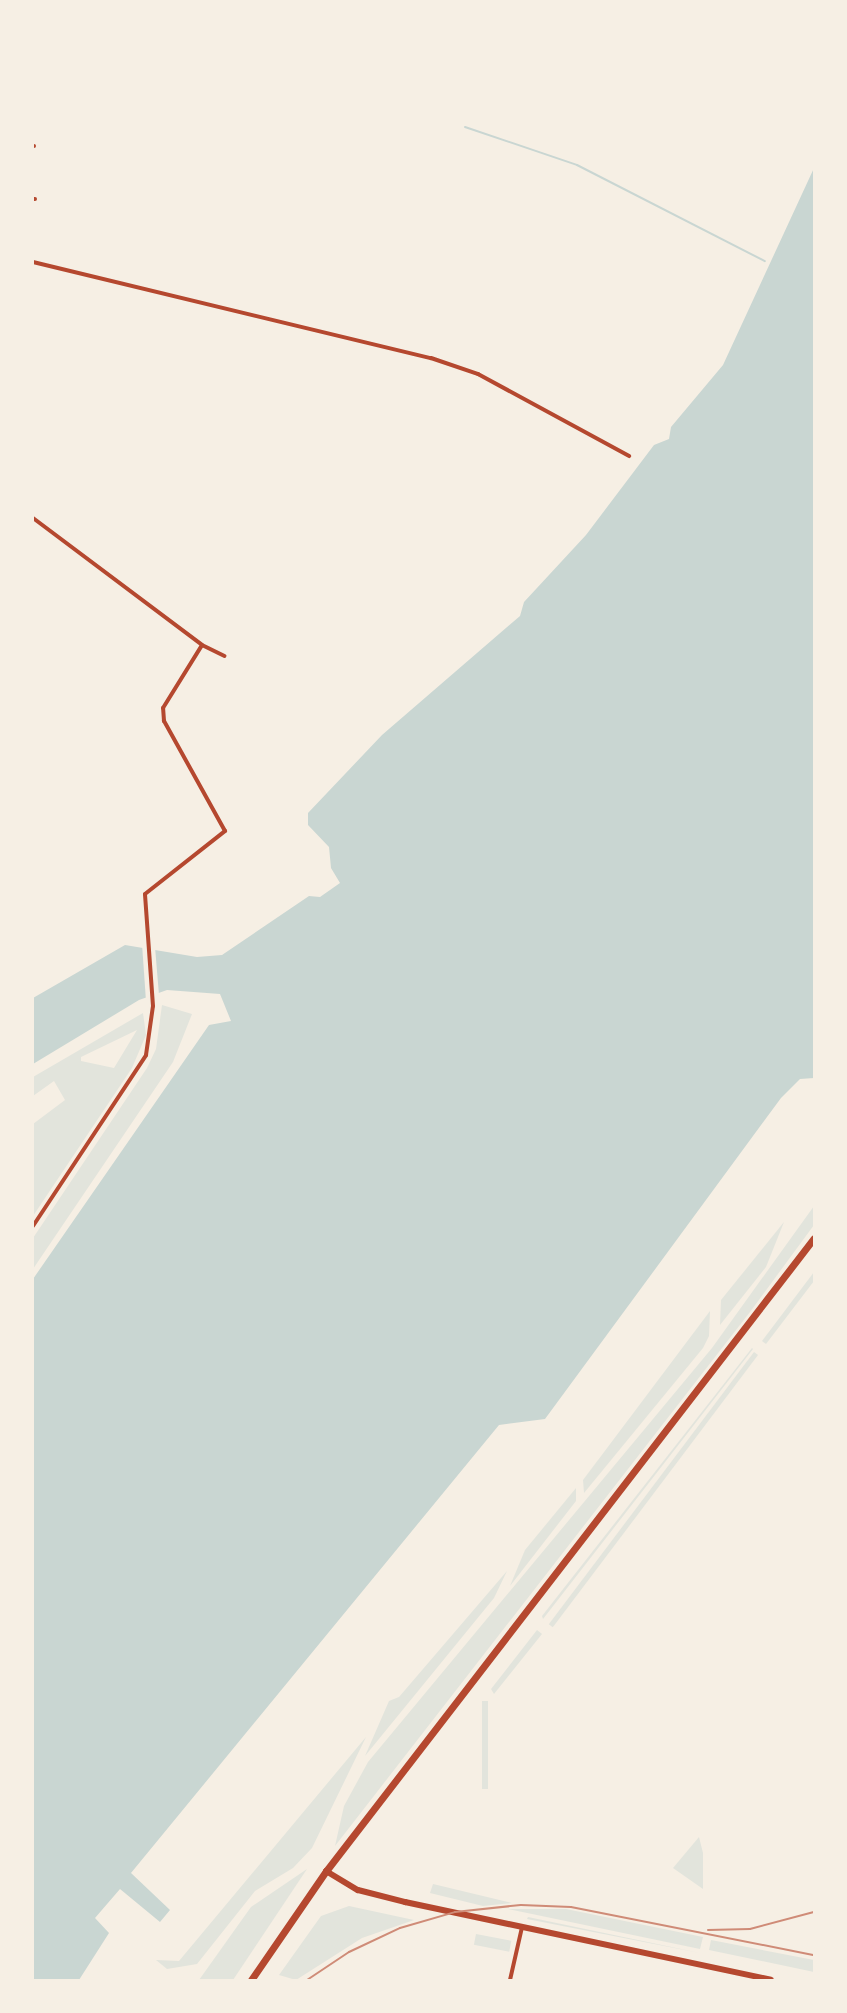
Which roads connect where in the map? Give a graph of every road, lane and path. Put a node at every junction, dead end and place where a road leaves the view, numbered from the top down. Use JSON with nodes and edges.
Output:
{"nodes":[{"id":1,"x":33,"y":262,"type":"edge"},
{"id":2,"x":628,"y":456,"type":"dead end"},
{"id":3,"x":33,"y":518,"type":"edge"},
{"id":4,"x":202,"y":645,"type":"junction"},
{"id":5,"x":225,"y":656,"type":"dead end"},
{"id":6,"x":33,"y":1226,"type":"edge"},
{"id":7,"x":814,"y":1238,"type":"edge"},
{"id":8,"x":326,"y":1871,"type":"junction"},
{"id":9,"x":522,"y":1926,"type":"junction"},
{"id":10,"x":251,"y":1980,"type":"edge"},
{"id":11,"x":510,"y":1980,"type":"edge"},
{"id":12,"x":771,"y":1980,"type":"edge"}],
"edges":[{"from":1,"to":2,"type":"street"},
{"from":3,"to":4,"type":"street"},
{"from":4,"to":5,"type":"street"},
{"from":4,"to":6,"type":"street"},
{"from":7,"to":8,"type":"main road"},
{"from":8,"to":9,"type":"main road"},
{"from":8,"to":10,"type":"main road"},
{"from":9,"to":11,"type":"street"},
{"from":9,"to":12,"type":"main road"}]}
